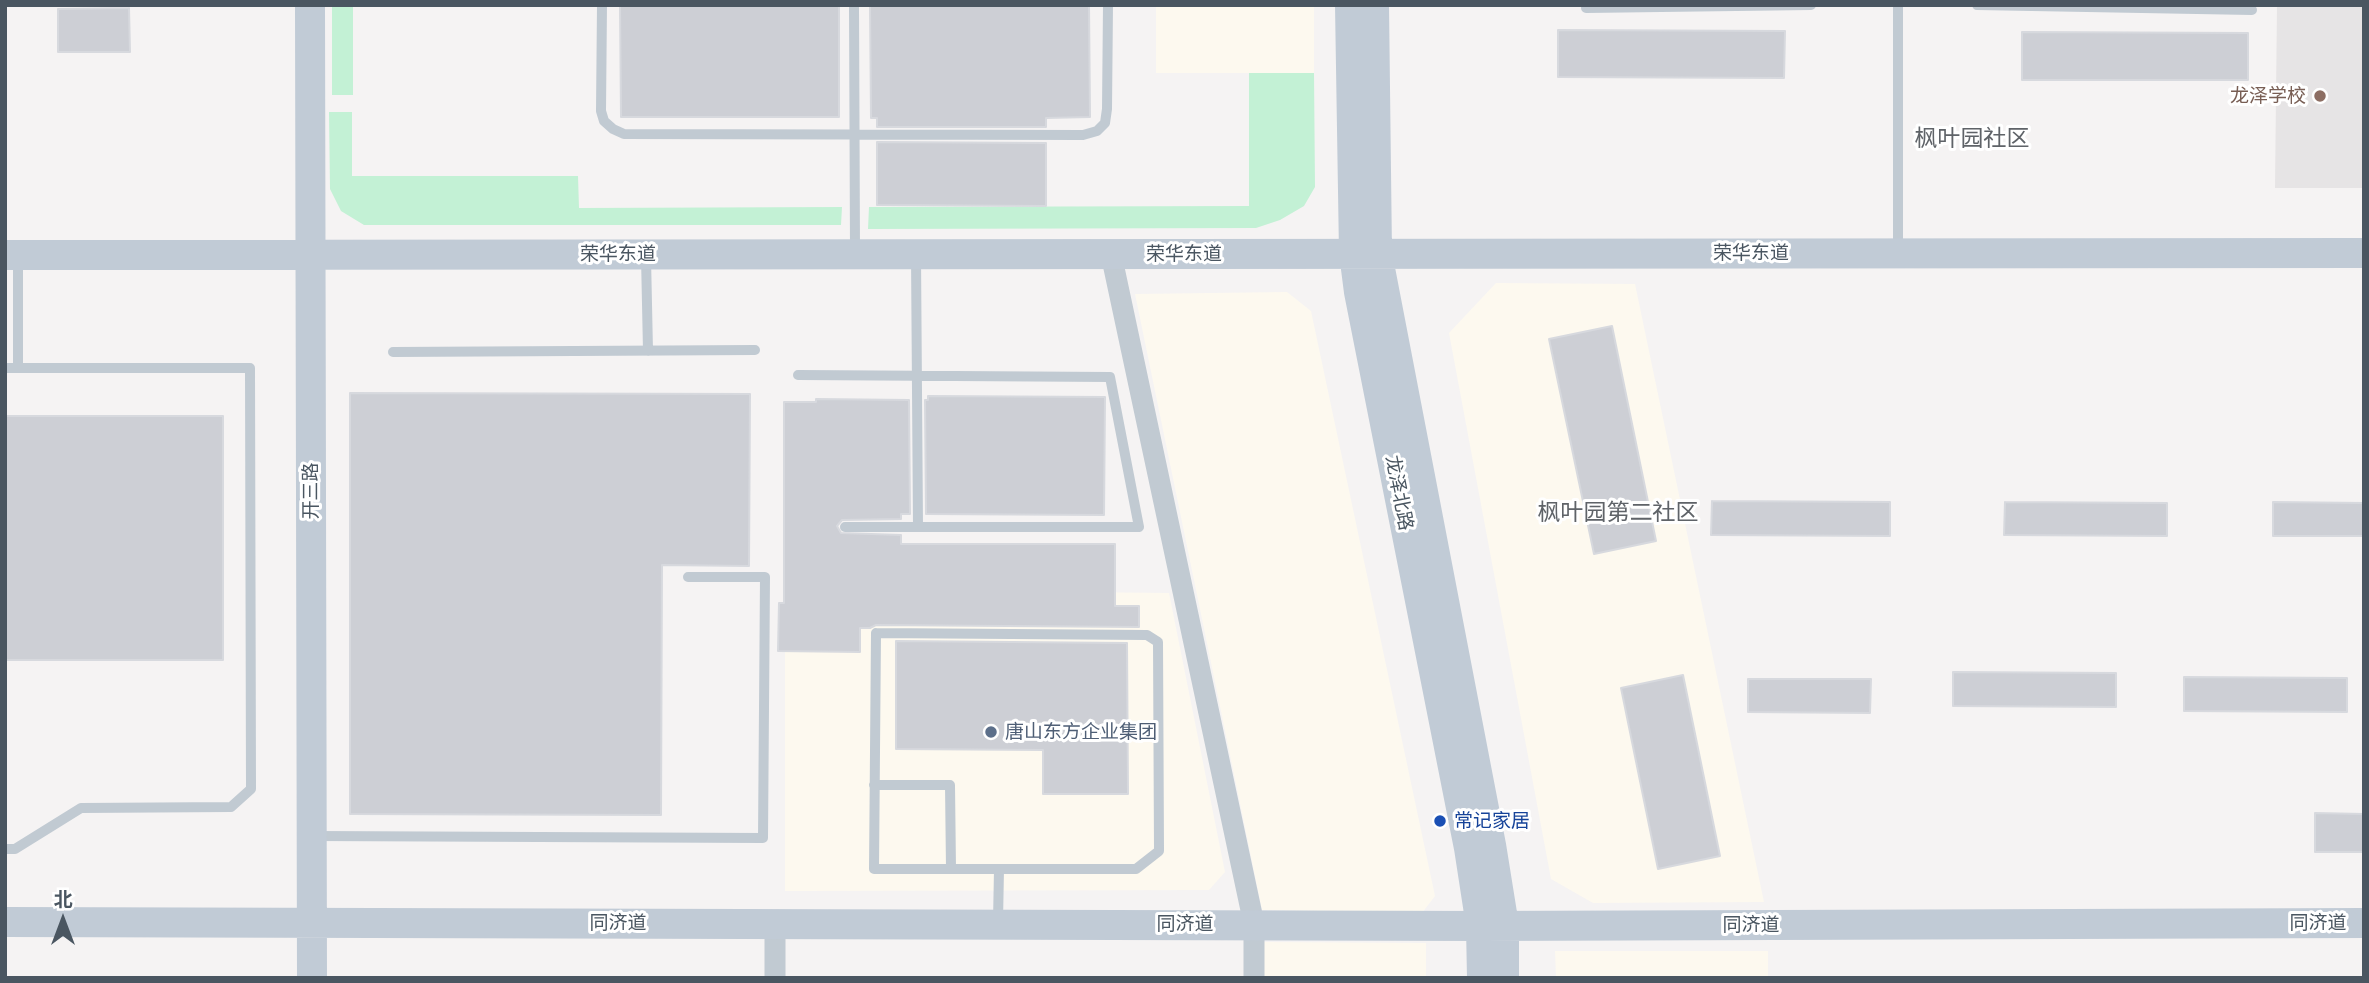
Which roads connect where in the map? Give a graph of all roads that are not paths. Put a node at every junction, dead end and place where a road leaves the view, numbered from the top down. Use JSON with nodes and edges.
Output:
{"nodes":[{"id":1,"x":310,"y":5,"type":"edge"},
{"id":2,"x":602,"y":5,"type":"edge"},
{"id":3,"x":854,"y":5,"type":"edge"},
{"id":4,"x":1108,"y":5,"type":"edge"},
{"id":5,"x":1350,"y":5,"type":"edge"},
{"id":6,"x":1374,"y":5,"type":"edge"},
{"id":7,"x":1811,"y":5,"type":"edge"},
{"id":8,"x":1898,"y":5,"type":"edge"},
{"id":9,"x":1977,"y":5,"type":"edge"},
{"id":10,"x":1710,"y":6,"type":"edge"},
{"id":11,"x":2090,"y":6,"type":"edge"},
{"id":12,"x":1586,"y":8,"type":"dead end"},
{"id":13,"x":2252,"y":9,"type":"dead end"},
{"id":14,"x":854,"y":134,"type":"junction"},
{"id":15,"x":1366,"y":253,"type":"junction"},
{"id":16,"x":1898,"y":253,"type":"junction"},
{"id":17,"x":2364,"y":253,"type":"edge"},
{"id":18,"x":311,"y":254,"type":"junction"},
{"id":19,"x":646,"y":254,"type":"junction"},
{"id":20,"x":1111,"y":254,"type":"junction"},
{"id":21,"x":12,"y":255,"type":"edge"},
{"id":22,"x":855,"y":255,"type":"junction"},
{"id":23,"x":916,"y":255,"type":"junction"},
{"id":24,"x":755,"y":350,"type":"dead end"},
{"id":25,"x":648,"y":351,"type":"junction"},
{"id":26,"x":393,"y":352,"type":"dead end"},
{"id":27,"x":5,"y":368,"type":"edge"},
{"id":28,"x":18,"y":368,"type":"junction"},
{"id":29,"x":798,"y":375,"type":"dead end"},
{"id":30,"x":917,"y":376,"type":"junction"},
{"id":31,"x":845,"y":527,"type":"dead end"},
{"id":32,"x":918,"y":527,"type":"junction"},
{"id":33,"x":688,"y":577,"type":"dead end"},
{"id":34,"x":874,"y":785,"type":"junction"},
{"id":35,"x":312,"y":836,"type":"junction"},
{"id":36,"x":5,"y":849,"type":"edge"},
{"id":37,"x":951,"y":869,"type":"junction"},
{"id":38,"x":999,"y":869,"type":"junction"},
{"id":39,"x":5,"y":922,"type":"edge"},
{"id":40,"x":312,"y":922,"type":"junction"},
{"id":41,"x":2364,"y":923,"type":"edge"},
{"id":42,"x":775,"y":924,"type":"junction"},
{"id":43,"x":998,"y":924,"type":"junction"},
{"id":44,"x":1254,"y":924,"type":"junction"},
{"id":45,"x":1492,"y":926,"type":"junction"},
{"id":46,"x":312,"y":978,"type":"edge"},
{"id":47,"x":775,"y":978,"type":"edge"},
{"id":48,"x":1254,"y":978,"type":"edge"},
{"id":49,"x":1482,"y":978,"type":"edge"},
{"id":50,"x":1504,"y":978,"type":"edge"}],
"edges":[{"from":1,"to":18,"type":"street","name":"开三路"},
{"from":2,"to":14,"type":"lane"},
{"from":3,"to":14,"type":"lane"},
{"from":4,"to":14,"type":"lane"},
{"from":5,"to":15,"type":"street","name":"龙泽北路"},
{"from":6,"to":15,"type":"street","name":"龙泽北路"},
{"from":7,"to":10,"type":"lane"},
{"from":8,"to":16,"type":"lane"},
{"from":9,"to":11,"type":"lane"},
{"from":10,"to":12,"type":"lane"},
{"from":11,"to":13,"type":"lane"},
{"from":14,"to":22,"type":"lane"},
{"from":15,"to":16,"type":"street","name":"荣华东道"},
{"from":15,"to":20,"type":"street","name":"荣华东道"},
{"from":15,"to":45,"type":"street","name":"龙泽北路"},
{"from":16,"to":17,"type":"street","name":"荣华东道"},
{"from":18,"to":19,"type":"street","name":"荣华东道"},
{"from":18,"to":21,"type":"street","name":"荣华东道"},
{"from":18,"to":35,"type":"street","name":"开三路"},
{"from":19,"to":22,"type":"street","name":"荣华东道"},
{"from":19,"to":25,"type":"lane"},
{"from":20,"to":23,"type":"street","name":"荣华东道"},
{"from":20,"to":44,"type":"street"},
{"from":21,"to":28,"type":"lane"},
{"from":22,"to":23,"type":"street","name":"荣华东道"},
{"from":23,"to":30,"type":"lane"},
{"from":24,"to":25,"type":"lane"},
{"from":25,"to":26,"type":"lane"},
{"from":27,"to":28,"type":"lane"},
{"from":28,"to":36,"type":"lane"},
{"from":29,"to":30,"type":"lane"},
{"from":30,"to":32,"type":"lane"},
{"from":30,"to":32,"type":"lane"},
{"from":31,"to":32,"type":"lane"},
{"from":33,"to":35,"type":"lane"},
{"from":34,"to":37,"type":"lane"},
{"from":34,"to":37,"type":"lane"},
{"from":34,"to":38,"type":"lane"},
{"from":35,"to":40,"type":"street","name":"开三路"},
{"from":37,"to":38,"type":"lane"},
{"from":38,"to":43,"type":"lane"},
{"from":39,"to":40,"type":"street","name":"同济道"},
{"from":40,"to":42,"type":"street","name":"同济道"},
{"from":40,"to":46,"type":"street","name":"开三路"},
{"from":41,"to":45,"type":"street","name":"同济道"},
{"from":42,"to":43,"type":"street","name":"同济道"},
{"from":42,"to":47,"type":"street"},
{"from":43,"to":44,"type":"street","name":"同济道"},
{"from":44,"to":45,"type":"street","name":"同济道"},
{"from":44,"to":48,"type":"street"},
{"from":45,"to":49,"type":"street","name":"龙泽北路"},
{"from":45,"to":50,"type":"street","name":"龙泽北路"}]}
